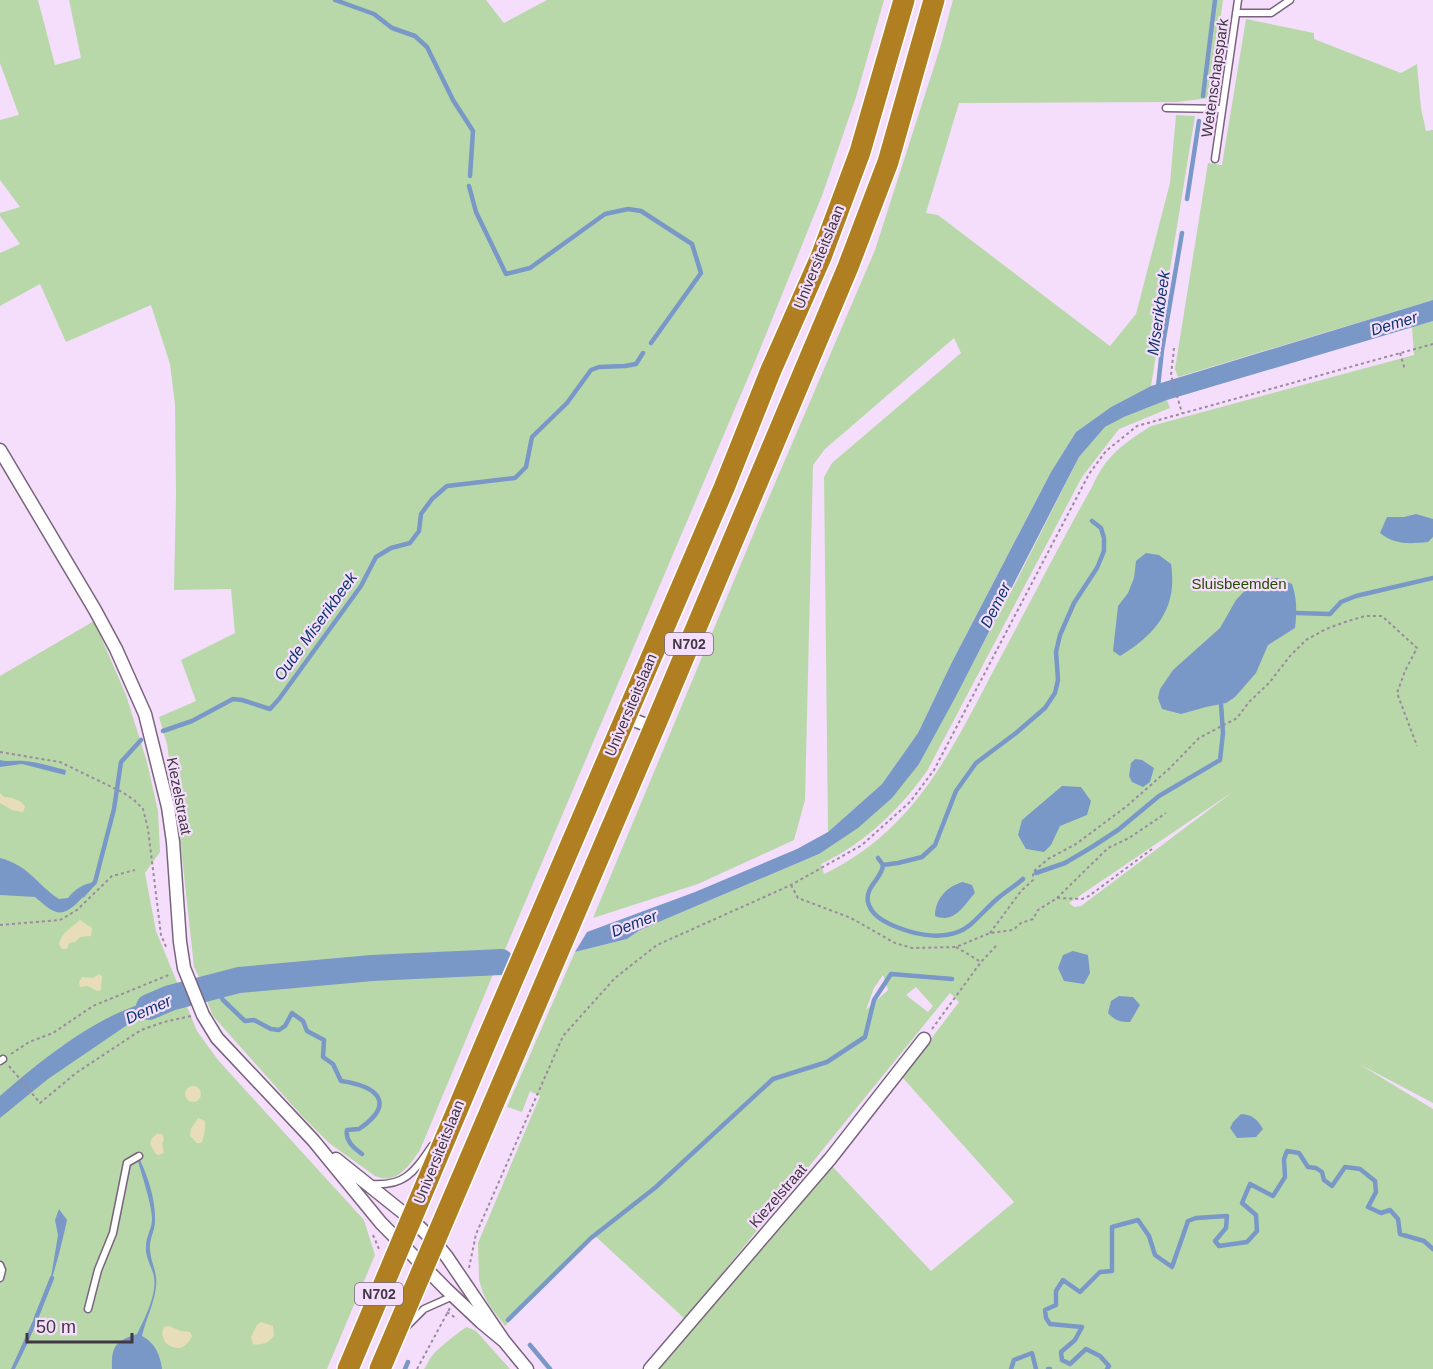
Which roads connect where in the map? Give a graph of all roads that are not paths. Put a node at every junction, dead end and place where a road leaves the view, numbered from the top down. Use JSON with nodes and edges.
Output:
{"nodes":[{"id":1,"x":904,"y":0,"type":"edge"},
{"id":2,"x":934,"y":0,"type":"edge"},
{"id":3,"x":1238,"y":0,"type":"edge"},
{"id":4,"x":1290,"y":0,"type":"edge"},
{"id":5,"x":1236,"y":13,"type":"junction"},
{"id":6,"x":1166,"y":108,"type":"dead end"},
{"id":7,"x":1222,"y":109,"type":"junction"},
{"id":8,"x":1215,"y":159,"type":"dead end"},
{"id":9,"x":0,"y":450,"type":"edge"},
{"id":10,"x":626,"y":717,"type":"junction"},
{"id":11,"x":654,"y":728,"type":"junction"},
{"id":12,"x":924,"y":1039,"type":"road end"},
{"id":13,"x":456,"y":1110,"type":"junction"},
{"id":14,"x":313,"y":1140,"type":"junction"},
{"id":15,"x":139,"y":1156,"type":"dead end"},
{"id":16,"x":368,"y":1184,"type":"junction"},
{"id":17,"x":411,"y":1219,"type":"junction"},
{"id":18,"x":434,"y":1241,"type":"junction"},
{"id":19,"x":401,"y":1244,"type":"junction"},
{"id":20,"x":423,"y":1264,"type":"junction"},
{"id":21,"x":0,"y":1265,"type":"edge"},
{"id":22,"x":0,"y":1278,"type":"edge"},
{"id":23,"x":453,"y":1296,"type":"junction"},
{"id":24,"x":88,"y":1310,"type":"dead end"},
{"id":25,"x":392,"y":1341,"type":"junction"},
{"id":26,"x":504,"y":1341,"type":"junction"},
{"id":27,"x":348,"y":1369,"type":"edge"},
{"id":28,"x":380,"y":1369,"type":"edge"},
{"id":29,"x":527,"y":1369,"type":"edge"},
{"id":30,"x":650,"y":1369,"type":"edge"}],
"edges":[{"from":1,"to":10,"type":"highway","name":"Universiteitslaan","number":"N702"},
{"from":2,"to":11,"type":"highway","name":"Universiteitslaan","number":"N702"},
{"from":3,"to":5,"type":"lane","name":"Wetenschapspark"},
{"from":4,"to":5,"type":"lane"},
{"from":5,"to":7,"type":"lane","name":"Wetenschapspark"},
{"from":6,"to":7,"type":"lane"},
{"from":7,"to":8,"type":"lane","name":"Wetenschapspark"},
{"from":9,"to":14,"type":"street","name":"Kiezelstraat"},
{"from":10,"to":11,"type":"street"},
{"from":10,"to":13,"type":"highway","name":"Universiteitslaan","number":"N702"},
{"from":11,"to":18,"type":"highway","name":"Universiteitslaan","number":"N702"},
{"from":12,"to":30,"type":"street","name":"Kiezelstraat"},
{"from":13,"to":16,"type":"lane"},
{"from":13,"to":17,"type":"highway","name":"Universiteitslaan","number":"N702"},
{"from":14,"to":16,"type":"street","name":"Kiezelstraat"},
{"from":14,"to":19,"type":"street","name":"Kiezelstraat"},
{"from":15,"to":24,"type":"lane"},
{"from":16,"to":17,"type":"street","name":"Kiezelstraat"},
{"from":17,"to":18,"type":"street","name":"Kiezelstraat"},
{"from":17,"to":19,"type":"highway","name":"Universiteitslaan","number":"N702"},
{"from":18,"to":20,"type":"highway","name":"Universiteitslaan","number":"N702"},
{"from":18,"to":26,"type":"street","name":"Kiezelstraat"},
{"from":19,"to":20,"type":"street","name":"Kiezelstraat"},
{"from":19,"to":27,"type":"highway","name":"Universiteitslaan","number":"N702"},
{"from":20,"to":23,"type":"street","name":"Kiezelstraat"},
{"from":20,"to":25,"type":"highway","name":"Universiteitslaan","number":"N702"},
{"from":21,"to":22,"type":"lane"},
{"from":23,"to":25,"type":"lane"},
{"from":23,"to":26,"type":"street","name":"Kiezelstraat"},
{"from":25,"to":28,"type":"highway","name":"Universiteitslaan","number":"N702"},
{"from":26,"to":29,"type":"street","name":"Kiezelstraat"}]}
